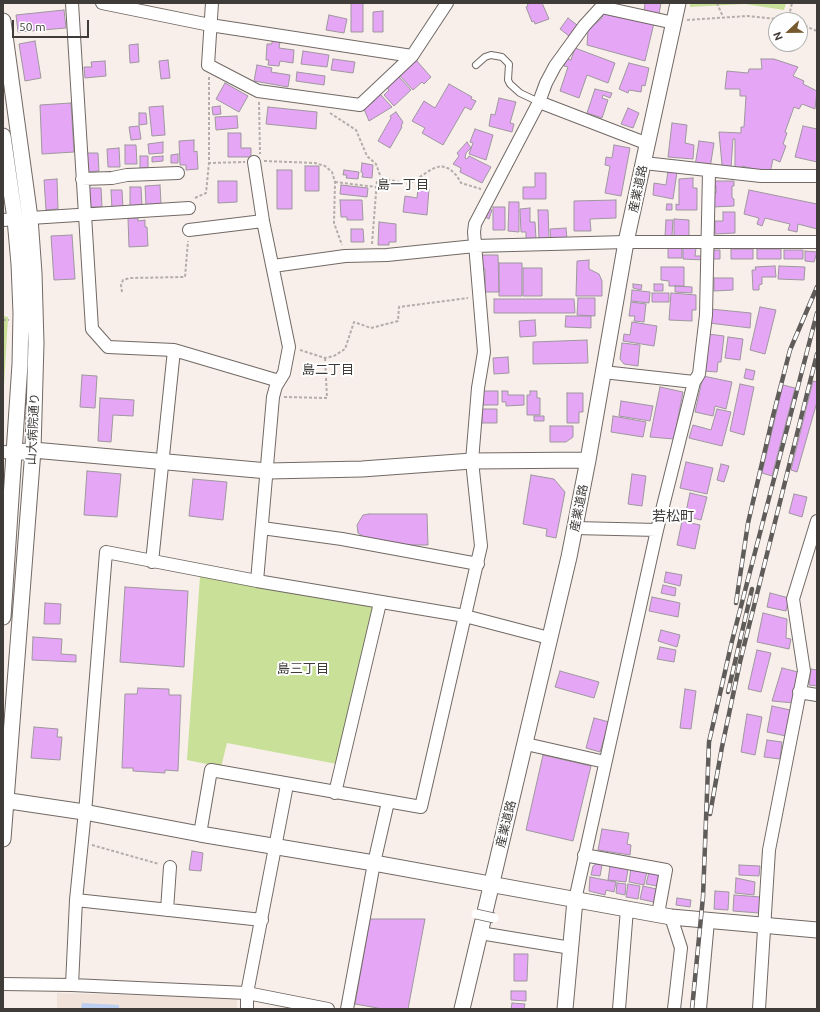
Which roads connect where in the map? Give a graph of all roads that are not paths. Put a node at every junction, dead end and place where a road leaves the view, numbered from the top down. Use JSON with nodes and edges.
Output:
{"nodes":[{"id":1,"x":72,"y":3,"type":"edge"},
{"id":2,"x":102,"y":3,"type":"edge"},
{"id":3,"x":212,"y":3,"type":"edge"},
{"id":4,"x":447,"y":3,"type":"edge"},
{"id":5,"x":678,"y":3,"type":"edge"},
{"id":6,"x":603,"y":5,"type":"edge"},
{"id":7,"x":3,"y":21,"type":"edge"},
{"id":8,"x":679,"y":21,"type":"junction"},
{"id":9,"x":210,"y":25,"type":"junction"},
{"id":10,"x":412,"y":56,"type":"junction"},
{"id":11,"x":476,"y":65,"type":"dead end"},
{"id":12,"x":539,"y":102,"type":"junction"},
{"id":13,"x":3,"y":136,"type":"edge"},
{"id":14,"x":648,"y":144,"type":"junction"},
{"id":15,"x":254,"y":162,"type":"road end"},
{"id":16,"x":644,"y":163,"type":"junction"},
{"id":17,"x":709,"y":172,"type":"junction"},
{"id":18,"x":178,"y":173,"type":"dead end"},
{"id":19,"x":817,"y":176,"type":"edge"},
{"id":20,"x":82,"y":179,"type":"junction"},
{"id":21,"x":189,"y":208,"type":"road end"},
{"id":22,"x":84,"y":215,"type":"junction"},
{"id":23,"x":16,"y":219,"type":"edge"},
{"id":24,"x":264,"y":221,"type":"junction"},
{"id":25,"x":189,"y":230,"type":"road end"},
{"id":26,"x":626,"y":242,"type":"junction"},
{"id":27,"x":708,"y":242,"type":"junction"},
{"id":28,"x":817,"y":242,"type":"edge"},
{"id":29,"x":475,"y":246,"type":"junction"},
{"id":30,"x":273,"y":266,"type":"junction"},
{"id":31,"x":174,"y":350,"type":"junction"},
{"id":32,"x":603,"y":372,"type":"junction"},
{"id":33,"x":279,"y":381,"type":"junction"},
{"id":34,"x":694,"y":382,"type":"junction"},
{"id":35,"x":32,"y":450,"type":"junction"},
{"id":36,"x":9,"y":452,"type":"edge"},
{"id":37,"x":588,"y":460,"type":"junction"},
{"id":38,"x":163,"y":461,"type":"junction"},
{"id":39,"x":472,"y":461,"type":"junction"},
{"id":40,"x":268,"y":471,"type":"junction"},
{"id":41,"x":817,"y":521,"type":"edge"},
{"id":42,"x":262,"y":528,"type":"junction"},
{"id":43,"x":575,"y":528,"type":"junction"},
{"id":44,"x":657,"y":530,"type":"junction"},
{"id":45,"x":152,"y":562,"type":"junction"},
{"id":46,"x":478,"y":564,"type":"junction"},
{"id":47,"x":257,"y":581,"type":"junction"},
{"id":48,"x":380,"y":603,"type":"junction"},
{"id":49,"x":465,"y":616,"type":"junction"},
{"id":50,"x":3,"y":617,"type":"edge"},
{"id":51,"x":550,"y":638,"type":"junction"},
{"id":52,"x":799,"y":692,"type":"junction"},
{"id":53,"x":817,"y":695,"type":"edge"},
{"id":54,"x":526,"y":744,"type":"junction"},
{"id":55,"x":606,"y":762,"type":"junction"},
{"id":56,"x":287,"y":785,"type":"junction"},
{"id":57,"x":335,"y":793,"type":"junction"},
{"id":58,"x":4,"y":800,"type":"edge"},
{"id":59,"x":388,"y":802,"type":"junction"},
{"id":60,"x":84,"y":812,"type":"junction"},
{"id":61,"x":200,"y":834,"type":"junction"},
{"id":62,"x":3,"y":838,"type":"edge"},
{"id":63,"x":276,"y":847,"type":"junction"},
{"id":64,"x":584,"y":855,"type":"junction"},
{"id":65,"x":374,"y":863,"type":"junction"},
{"id":66,"x":170,"y":867,"type":"road end"},
{"id":67,"x":490,"y":886,"type":"junction"},
{"id":68,"x":76,"y":900,"type":"junction"},
{"id":69,"x":575,"y":900,"type":"junction"},
{"id":70,"x":626,"y":909,"type":"junction"},
{"id":71,"x":167,"y":910,"type":"junction"},
{"id":72,"x":476,"y":914,"type":"dead end"},
{"id":73,"x":665,"y":916,"type":"junction"},
{"id":74,"x":494,"y":918,"type":"dead end"},
{"id":75,"x":262,"y":920,"type":"junction"},
{"id":76,"x":708,"y":921,"type":"junction"},
{"id":77,"x":766,"y":926,"type":"junction"},
{"id":78,"x":817,"y":930,"type":"edge"},
{"id":79,"x":480,"y":933,"type":"junction"},
{"id":80,"x":571,"y":948,"type":"junction"},
{"id":81,"x":3,"y":984,"type":"edge"},
{"id":82,"x":72,"y":985,"type":"junction"},
{"id":83,"x":247,"y":993,"type":"junction"},
{"id":84,"x":247,"y":1009,"type":"edge"},
{"id":85,"x":328,"y":1009,"type":"edge"},
{"id":86,"x":347,"y":1009,"type":"edge"},
{"id":87,"x":462,"y":1009,"type":"edge"},
{"id":88,"x":565,"y":1009,"type":"edge"},
{"id":89,"x":619,"y":1009,"type":"edge"},
{"id":90,"x":674,"y":1009,"type":"edge"},
{"id":91,"x":700,"y":1009,"type":"edge"},
{"id":92,"x":759,"y":1009,"type":"edge"}],
"edges":[{"from":1,"to":20,"type":"street"},
{"from":2,"to":9,"type":"street"},
{"from":3,"to":9,"type":"street"},
{"from":4,"to":10,"type":"street"},
{"from":5,"to":8,"type":"street","name":"産業道路"},
{"from":6,"to":8,"type":"street"},
{"from":6,"to":12,"type":"street"},
{"from":7,"to":23,"type":"street","name":"山大病院通り"},
{"from":8,"to":14,"type":"street","name":"産業道路"},
{"from":9,"to":10,"type":"street"},
{"from":9,"to":10,"type":"street"},
{"from":11,"to":12,"type":"lane"},
{"from":12,"to":14,"type":"street"},
{"from":12,"to":29,"type":"street"},
{"from":13,"to":23,"type":"street","name":"山大病院通り"},
{"from":14,"to":16,"type":"street","name":"産業道路"},
{"from":15,"to":24,"type":"street"},
{"from":16,"to":17,"type":"street"},
{"from":16,"to":26,"type":"street","name":"産業道路"},
{"from":17,"to":19,"type":"street"},
{"from":17,"to":27,"type":"street"},
{"from":18,"to":20,"type":"street"},
{"from":20,"to":22,"type":"street"},
{"from":21,"to":22,"type":"street"},
{"from":22,"to":23,"type":"street"},
{"from":22,"to":31,"type":"street"},
{"from":23,"to":35,"type":"street","name":"山大病院通り"},
{"from":23,"to":36,"type":"street","name":"山大病院通り"},
{"from":24,"to":25,"type":"street"},
{"from":24,"to":30,"type":"street"},
{"from":26,"to":27,"type":"street"},
{"from":26,"to":29,"type":"street"},
{"from":26,"to":32,"type":"street","name":"産業道路"},
{"from":27,"to":28,"type":"street"},
{"from":27,"to":34,"type":"street"},
{"from":29,"to":30,"type":"street"},
{"from":29,"to":39,"type":"street"},
{"from":30,"to":33,"type":"street"},
{"from":31,"to":33,"type":"street"},
{"from":31,"to":38,"type":"street"},
{"from":32,"to":34,"type":"street"},
{"from":32,"to":37,"type":"street","name":"産業道路"},
{"from":33,"to":40,"type":"street"},
{"from":34,"to":44,"type":"street"},
{"from":35,"to":36,"type":"street"},
{"from":35,"to":38,"type":"street"},
{"from":35,"to":58,"type":"street","name":"山大病院通り"},
{"from":36,"to":50,"type":"street","name":"山大病院通り"},
{"from":37,"to":39,"type":"street"},
{"from":37,"to":43,"type":"street","name":"産業道路"},
{"from":38,"to":40,"type":"street"},
{"from":38,"to":45,"type":"street"},
{"from":39,"to":40,"type":"street"},
{"from":39,"to":46,"type":"street"},
{"from":40,"to":42,"type":"street"},
{"from":41,"to":52,"type":"street"},
{"from":42,"to":46,"type":"street"},
{"from":42,"to":47,"type":"street"},
{"from":43,"to":44,"type":"street"},
{"from":43,"to":51,"type":"street","name":"産業道路"},
{"from":44,"to":55,"type":"street"},
{"from":45,"to":47,"type":"street"},
{"from":45,"to":60,"type":"street"},
{"from":46,"to":49,"type":"street"},
{"from":47,"to":48,"type":"street"},
{"from":48,"to":49,"type":"street"},
{"from":48,"to":57,"type":"street"},
{"from":49,"to":51,"type":"street"},
{"from":49,"to":59,"type":"street"},
{"from":51,"to":54,"type":"street","name":"産業道路"},
{"from":52,"to":53,"type":"street"},
{"from":52,"to":77,"type":"street"},
{"from":54,"to":55,"type":"street"},
{"from":54,"to":67,"type":"street","name":"産業道路"},
{"from":55,"to":64,"type":"street"},
{"from":56,"to":57,"type":"street"},
{"from":56,"to":61,"type":"street"},
{"from":56,"to":63,"type":"street"},
{"from":57,"to":59,"type":"street"},
{"from":58,"to":60,"type":"street"},
{"from":58,"to":62,"type":"street","name":"山大病院通り"},
{"from":59,"to":65,"type":"street"},
{"from":60,"to":61,"type":"street"},
{"from":60,"to":68,"type":"street"},
{"from":61,"to":63,"type":"street"},
{"from":63,"to":65,"type":"street"},
{"from":63,"to":75,"type":"street"},
{"from":64,"to":69,"type":"street"},
{"from":64,"to":73,"type":"street"},
{"from":65,"to":67,"type":"street"},
{"from":65,"to":86,"type":"street"},
{"from":66,"to":71,"type":"street"},
{"from":67,"to":69,"type":"street"},
{"from":67,"to":79,"type":"street","name":"産業道路"},
{"from":68,"to":71,"type":"street"},
{"from":68,"to":82,"type":"street"},
{"from":69,"to":70,"type":"street"},
{"from":69,"to":80,"type":"street"},
{"from":70,"to":73,"type":"street"},
{"from":70,"to":89,"type":"street"},
{"from":71,"to":75,"type":"street"},
{"from":72,"to":74,"type":"street","bridge":true},
{"from":73,"to":76,"type":"street"},
{"from":73,"to":90,"type":"street"},
{"from":75,"to":83,"type":"street"},
{"from":76,"to":77,"type":"street"},
{"from":76,"to":91,"type":"street"},
{"from":77,"to":78,"type":"street"},
{"from":77,"to":92,"type":"street"},
{"from":79,"to":80,"type":"street"},
{"from":79,"to":87,"type":"street","name":"産業道路"},
{"from":80,"to":88,"type":"street"},
{"from":81,"to":82,"type":"street"},
{"from":82,"to":83,"type":"street"},
{"from":83,"to":84,"type":"street"},
{"from":83,"to":85,"type":"street"}]}
